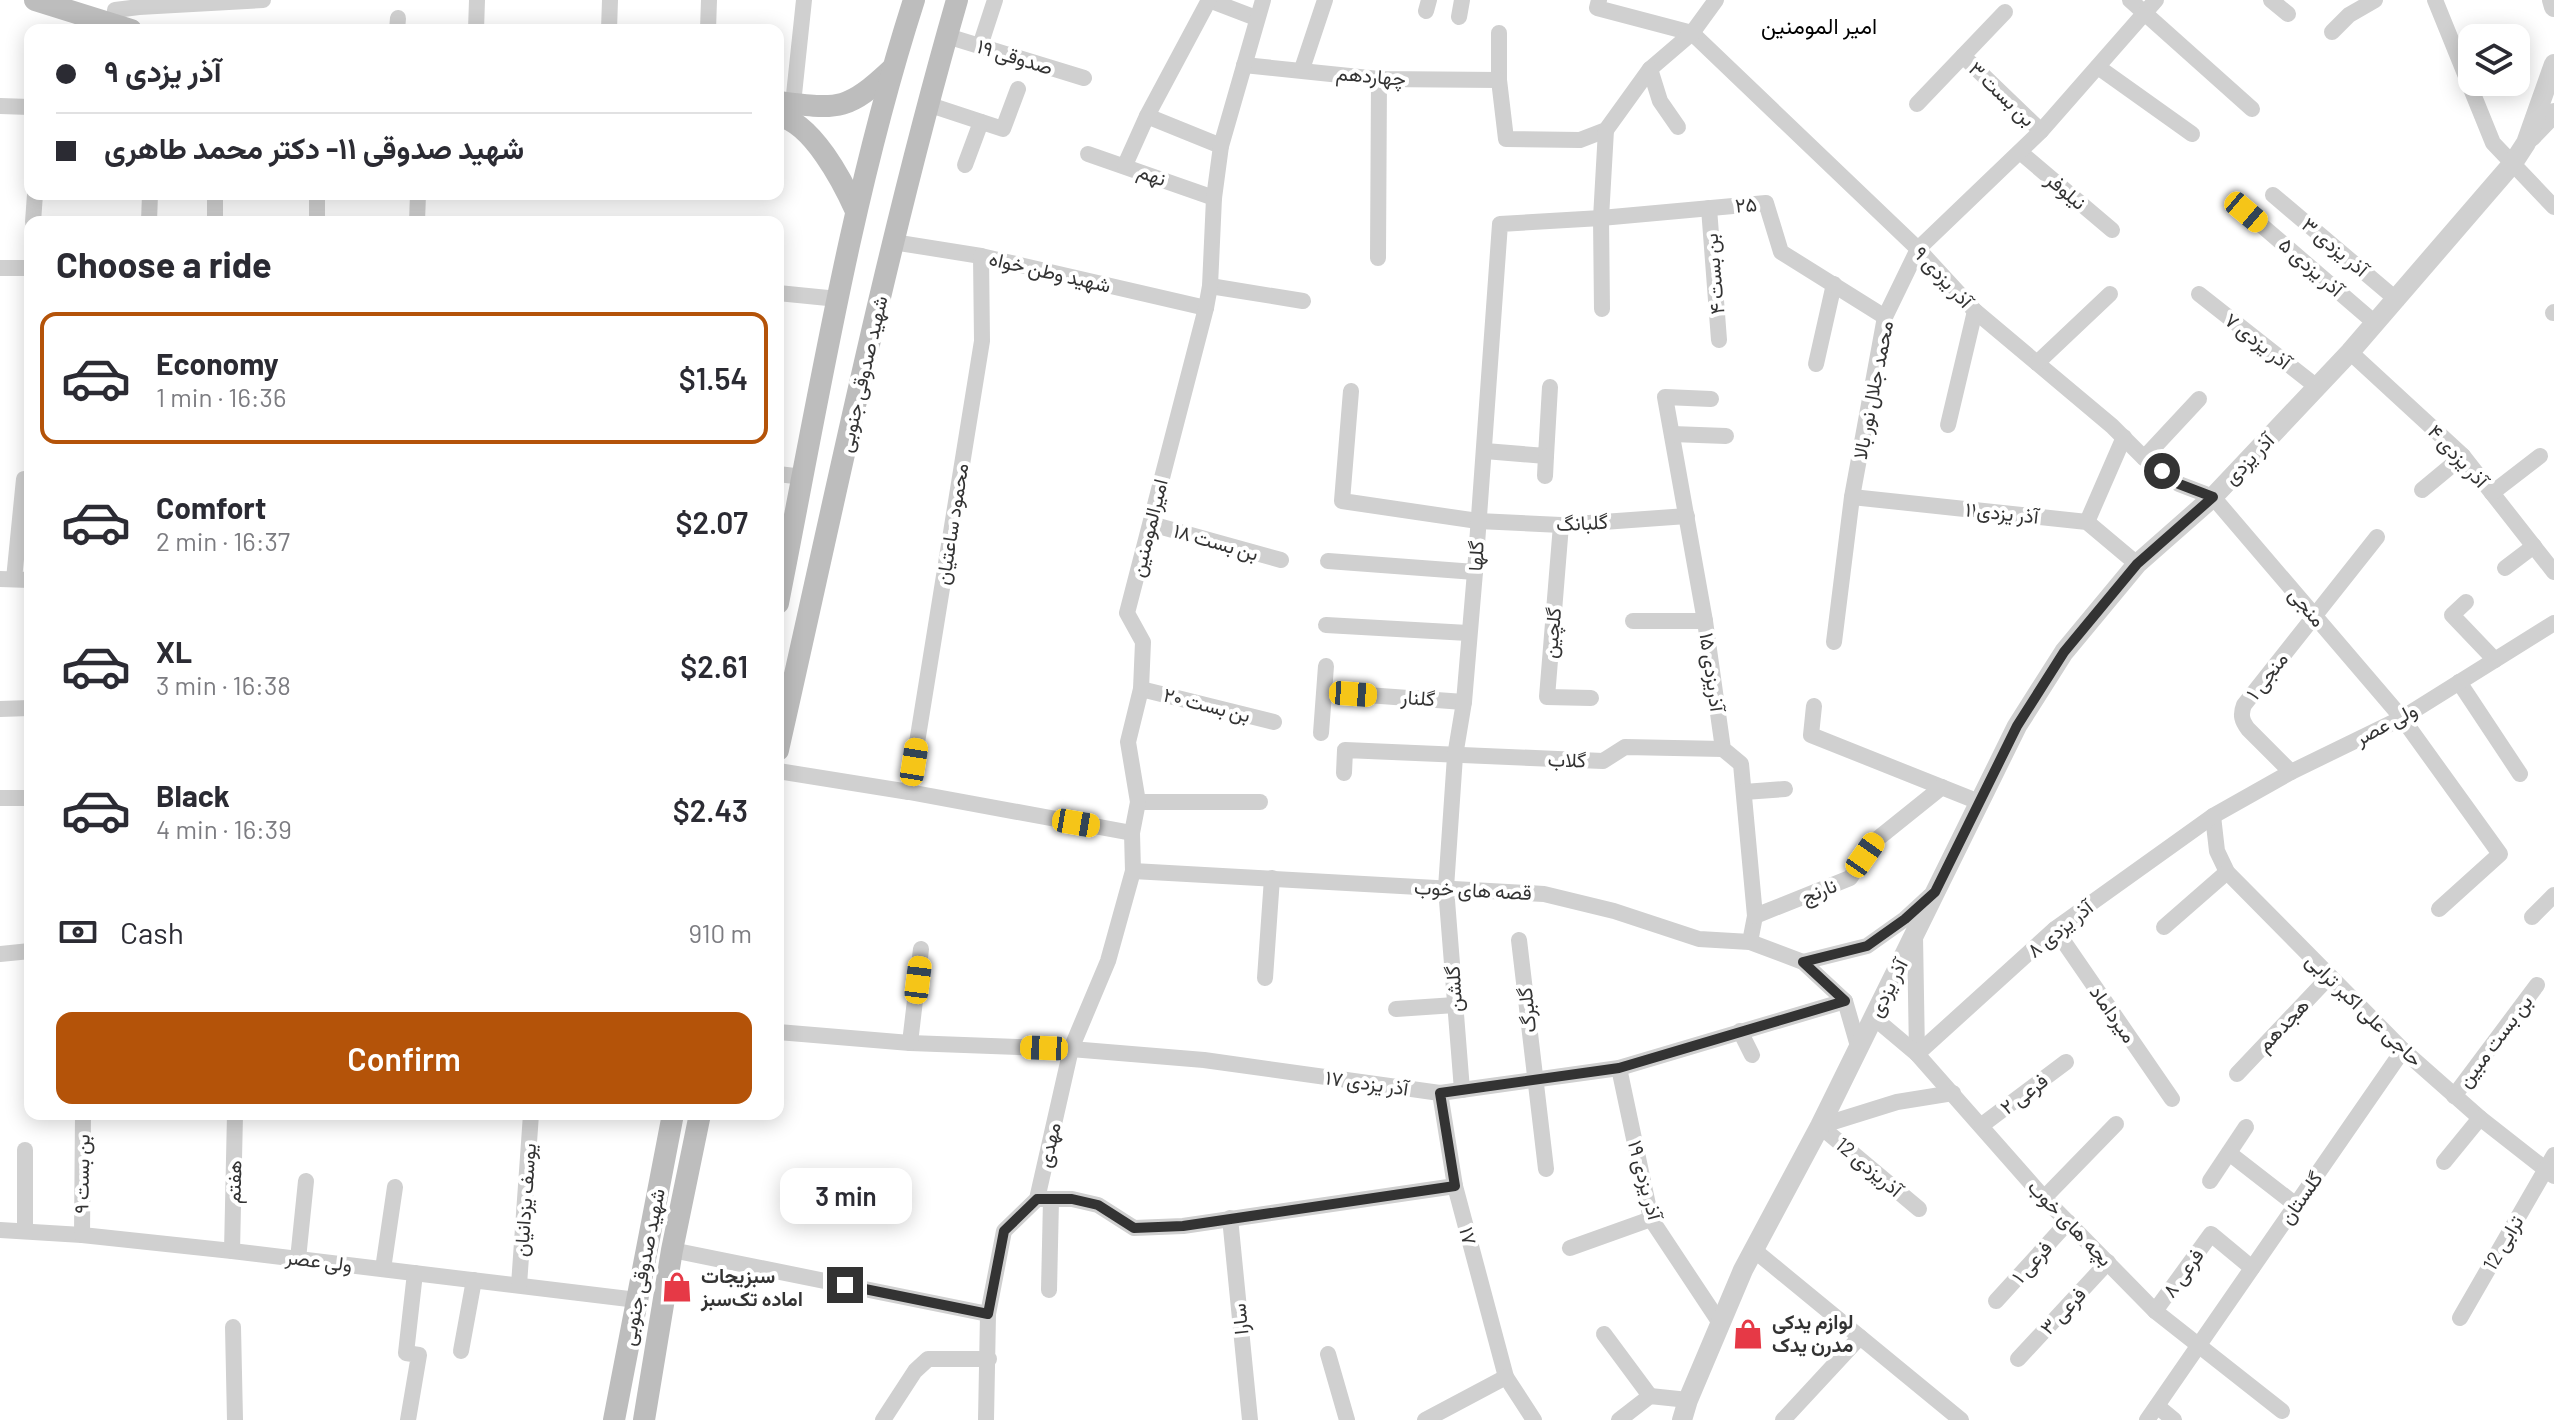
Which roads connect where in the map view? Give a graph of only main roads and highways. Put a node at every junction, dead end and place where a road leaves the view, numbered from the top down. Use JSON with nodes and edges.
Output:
{"nodes":[{"id":1,"x":35,"y":0,"type":"edge"},
{"id":2,"x":914,"y":0,"type":"edge"},
{"id":3,"x":957,"y":0,"type":"edge"},
{"id":4,"x":119,"y":16,"type":"edge"},
{"id":5,"x":892,"y":68,"type":"junction"},
{"id":6,"x":784,"y":107,"type":"edge"},
{"id":7,"x":784,"y":108,"type":"edge"},
{"id":8,"x":856,"y":211,"type":"junction"},
{"id":9,"x":784,"y":573,"type":"edge"},
{"id":10,"x":784,"y":723,"type":"edge"},
{"id":11,"x":672,"y":1120,"type":"edge"},
{"id":12,"x":699,"y":1120,"type":"edge"},
{"id":13,"x":614,"y":1420,"type":"edge"},
{"id":14,"x":644,"y":1420,"type":"edge"}],
"edges":[{"from":1,"to":4,"type":"main road"},
{"from":2,"to":5,"type":"main road","name":"شهید صدوقی جنوبی"},
{"from":3,"to":10,"type":"main road","name":"شهید صدوقی جنوبی"},
{"from":5,"to":6,"type":"main road"},
{"from":5,"to":8,"type":"main road","name":"شهید صدوقی جنوبی"},
{"from":7,"to":8,"type":"main road"},
{"from":8,"to":9,"type":"main road","name":"شهید صدوقی جنوبی"},
{"from":11,"to":13,"type":"main road","name":"شهید صدوقی جنوبی"},
{"from":12,"to":14,"type":"main road","name":"شهید صدوقی جنوبی"}]}
